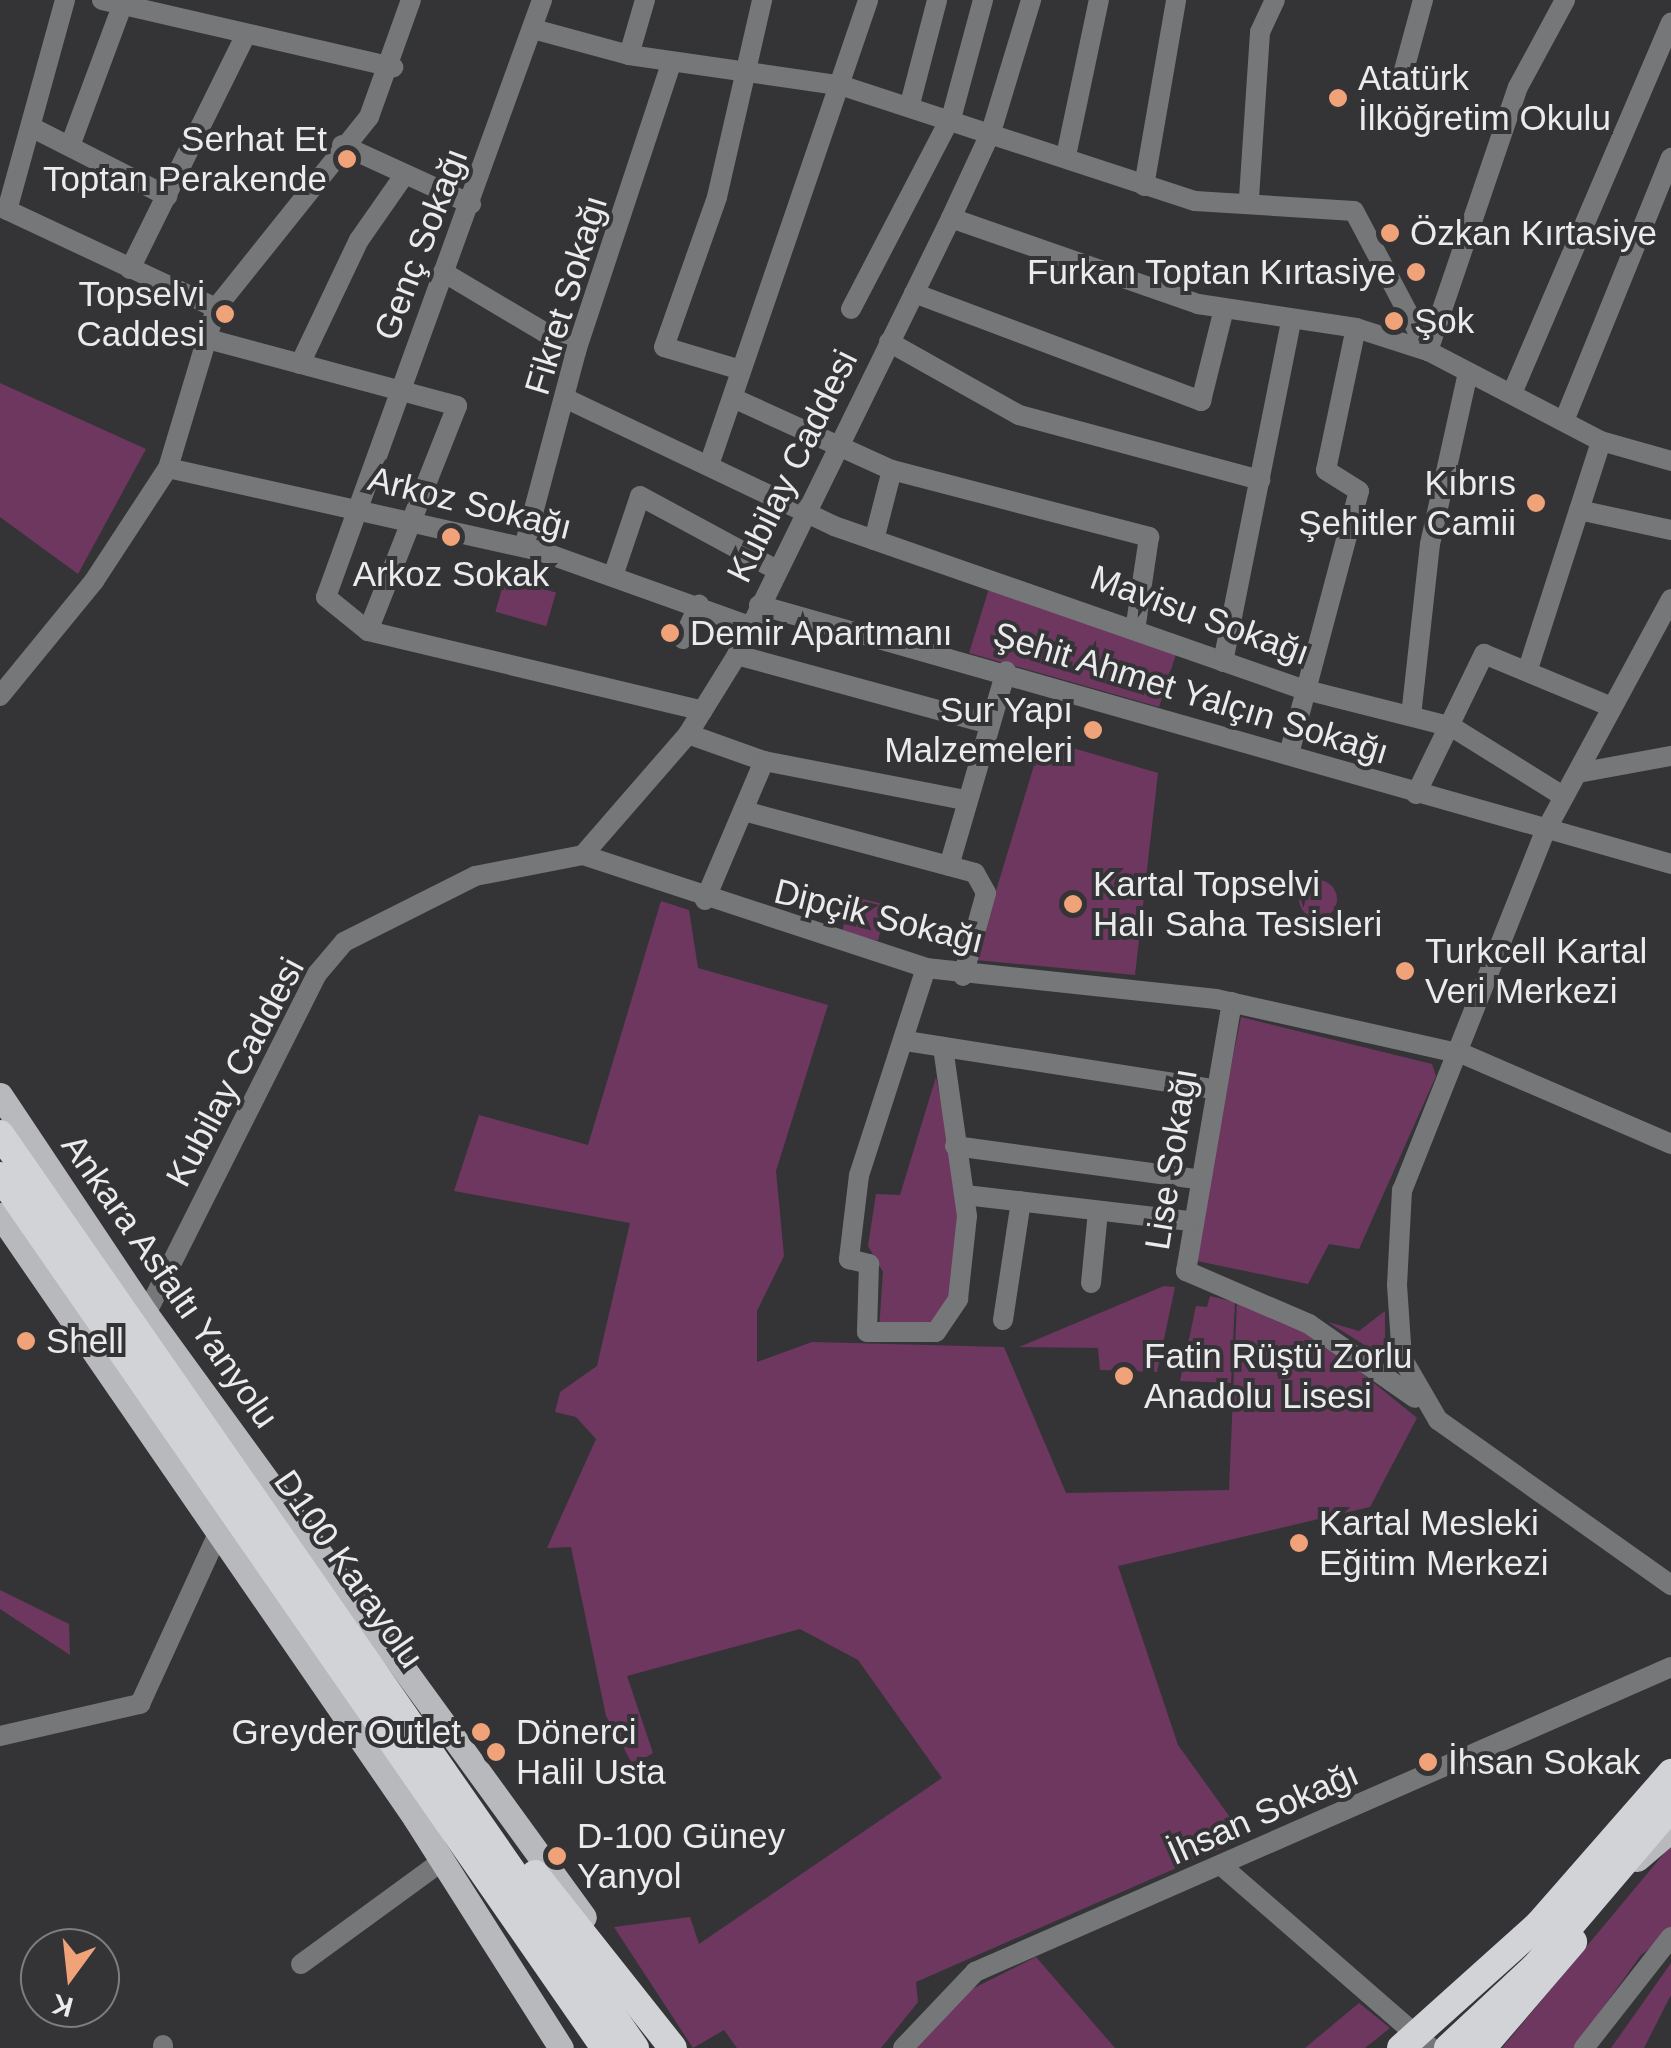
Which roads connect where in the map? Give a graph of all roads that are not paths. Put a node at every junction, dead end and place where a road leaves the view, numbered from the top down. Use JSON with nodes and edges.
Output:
{"nodes":[{"id":1,"x":65,"y":0,"type":"edge"},
{"id":2,"x":186,"y":0,"type":"edge"},
{"id":3,"x":411,"y":0,"type":"edge"},
{"id":4,"x":542,"y":0,"type":"edge"},
{"id":5,"x":645,"y":0,"type":"edge"},
{"id":6,"x":762,"y":0,"type":"edge"},
{"id":7,"x":868,"y":0,"type":"edge"},
{"id":8,"x":937,"y":0,"type":"edge"},
{"id":9,"x":984,"y":0,"type":"edge"},
{"id":10,"x":1032,"y":0,"type":"edge"},
{"id":11,"x":1099,"y":0,"type":"edge"},
{"id":12,"x":1176,"y":0,"type":"edge"},
{"id":13,"x":1423,"y":0,"type":"edge"},
{"id":14,"x":1566,"y":0,"type":"edge"},
{"id":15,"x":1267,"y":2,"type":"edge"},
{"id":16,"x":112,"y":3,"type":"edge"},
{"id":17,"x":174,"y":20,"type":"junction"},
{"id":18,"x":1671,"y":22,"type":"edge"},
{"id":19,"x":537,"y":30,"type":"junction"},
{"id":20,"x":244,"y":38,"type":"junction"},
{"id":21,"x":629,"y":55,"type":"junction"},
{"id":22,"x":671,"y":63,"type":"junction"},
{"id":23,"x":748,"y":66,"type":"junction"},
{"id":24,"x":392,"y":67,"type":"junction"},
{"id":25,"x":1401,"y":81,"type":"dead end"},
{"id":26,"x":843,"y":86,"type":"junction"},
{"id":27,"x":910,"y":104,"type":"junction"},
{"id":28,"x":952,"y":115,"type":"junction"},
{"id":29,"x":31,"y":127,"type":"junction"},
{"id":30,"x":992,"y":132,"type":"junction"},
{"id":31,"x":342,"y":145,"type":"junction"},
{"id":32,"x":70,"y":146,"type":"junction"},
{"id":33,"x":1066,"y":156,"type":"junction"},
{"id":34,"x":1671,"y":158,"type":"edge"},
{"id":35,"x":403,"y":177,"type":"junction"},
{"id":36,"x":1144,"y":186,"type":"junction"},
{"id":37,"x":167,"y":196,"type":"junction"},
{"id":38,"x":1248,"y":198,"type":"junction"},
{"id":39,"x":471,"y":204,"type":"junction"},
{"id":40,"x":951,"y":218,"type":"junction"},
{"id":41,"x":130,"y":269,"type":"junction"},
{"id":42,"x":443,"y":272,"type":"junction"},
{"id":43,"x":914,"y":292,"type":"junction"},
{"id":44,"x":216,"y":308,"type":"junction"},
{"id":45,"x":851,"y":309,"type":"dead end"},
{"id":46,"x":1224,"y":309,"type":"junction"},
{"id":47,"x":1291,"y":322,"type":"junction"},
{"id":48,"x":1356,"y":328,"type":"junction"},
{"id":49,"x":204,"y":338,"type":"junction"},
{"id":50,"x":889,"y":342,"type":"junction"},
{"id":51,"x":576,"y":351,"type":"junction"},
{"id":52,"x":1428,"y":351,"type":"junction"},
{"id":53,"x":300,"y":364,"type":"junction"},
{"id":54,"x":741,"y":370,"type":"junction"},
{"id":55,"x":1468,"y":372,"type":"junction"},
{"id":56,"x":1513,"y":390,"type":"junction"},
{"id":57,"x":401,"y":391,"type":"junction"},
{"id":58,"x":733,"y":398,"type":"junction"},
{"id":59,"x":569,"y":400,"type":"junction"},
{"id":60,"x":1564,"y":421,"type":"junction"},
{"id":61,"x":1601,"y":441,"type":"junction"},
{"id":62,"x":837,"y":446,"type":"junction"},
{"id":63,"x":1671,"y":461,"type":"edge"},
{"id":64,"x":709,"y":466,"type":"junction"},
{"id":65,"x":168,"y":468,"type":"junction"},
{"id":66,"x":892,"y":470,"type":"junction"},
{"id":67,"x":1260,"y":480,"type":"junction"},
{"id":68,"x":358,"y":509,"type":"junction"},
{"id":69,"x":1579,"y":510,"type":"junction"},
{"id":70,"x":804,"y":512,"type":"junction"},
{"id":71,"x":412,"y":520,"type":"junction"},
{"id":72,"x":1671,"y":530,"type":"edge"},
{"id":73,"x":874,"y":540,"type":"junction"},
{"id":74,"x":524,"y":548,"type":"junction"},
{"id":75,"x":777,"y":570,"type":"junction"},
{"id":76,"x":614,"y":573,"type":"junction"},
{"id":77,"x":698,"y":605,"type":"junction"},
{"id":78,"x":759,"y":605,"type":"junction"},
{"id":79,"x":1669,"y":605,"type":"edge"},
{"id":80,"x":1136,"y":624,"type":"junction"},
{"id":81,"x":750,"y":626,"type":"junction"},
{"id":82,"x":368,"y":631,"type":"junction"},
{"id":83,"x":683,"y":639,"type":"dead end"},
{"id":84,"x":737,"y":655,"type":"junction"},
{"id":85,"x":1223,"y":662,"type":"junction"},
{"id":86,"x":1528,"y":669,"type":"junction"},
{"id":87,"x":1006,"y":671,"type":"junction"},
{"id":88,"x":1306,"y":690,"type":"junction"},
{"id":89,"x":0,"y":696,"type":"edge"},
{"id":90,"x":1607,"y":705,"type":"junction"},
{"id":91,"x":703,"y":711,"type":"junction"},
{"id":92,"x":1411,"y":716,"type":"junction"},
{"id":93,"x":988,"y":724,"type":"junction"},
{"id":94,"x":1452,"y":727,"type":"junction"},
{"id":95,"x":688,"y":734,"type":"junction"},
{"id":96,"x":1290,"y":754,"type":"junction"},
{"id":97,"x":1671,"y":756,"type":"edge"},
{"id":98,"x":764,"y":761,"type":"junction"},
{"id":99,"x":1578,"y":772,"type":"junction"},
{"id":100,"x":1416,"y":794,"type":"junction"},
{"id":101,"x":1563,"y":796,"type":"junction"},
{"id":102,"x":965,"y":800,"type":"junction"},
{"id":103,"x":744,"y":811,"type":"junction"},
{"id":104,"x":1544,"y":834,"type":"junction"},
{"id":105,"x":583,"y":855,"type":"junction"},
{"id":106,"x":1671,"y":864,"type":"edge"},
{"id":107,"x":949,"y":866,"type":"junction"},
{"id":108,"x":705,"y":900,"type":"junction"},
{"id":109,"x":926,"y":968,"type":"junction"},
{"id":110,"x":963,"y":976,"type":"junction"},
{"id":111,"x":1232,"y":1002,"type":"junction"},
{"id":112,"x":906,"y":1041,"type":"junction"},
{"id":113,"x":943,"y":1047,"type":"junction"},
{"id":114,"x":1463,"y":1054,"type":"junction"},
{"id":115,"x":1213,"y":1089,"type":"junction"},
{"id":116,"x":0,"y":1095,"type":"edge"},
{"id":117,"x":0,"y":1134,"type":"edge"},
{"id":118,"x":1671,"y":1144,"type":"edge"},
{"id":119,"x":956,"y":1146,"type":"junction"},
{"id":120,"x":0,"y":1176,"type":"edge"},
{"id":121,"x":1195,"y":1178,"type":"junction"},
{"id":122,"x":964,"y":1196,"type":"junction"},
{"id":123,"x":1021,"y":1201,"type":"junction"},
{"id":124,"x":1098,"y":1212,"type":"junction"},
{"id":125,"x":0,"y":1214,"type":"edge"},
{"id":126,"x":1191,"y":1221,"type":"junction"},
{"id":127,"x":1091,"y":1283,"type":"dead end"},
{"id":128,"x":140,"y":1304,"type":"junction"},
{"id":129,"x":1003,"y":1320,"type":"dead end"},
{"id":130,"x":188,"y":1403,"type":"junction"},
{"id":131,"x":1438,"y":1420,"type":"junction"},
{"id":132,"x":172,"y":1462,"type":"junction"},
{"id":133,"x":216,"y":1536,"type":"junction"},
{"id":134,"x":1671,"y":1585,"type":"edge"},
{"id":135,"x":298,"y":1616,"type":"junction"},
{"id":136,"x":1671,"y":1666,"type":"edge"},
{"id":137,"x":0,"y":1736,"type":"edge"},
{"id":138,"x":1671,"y":1773,"type":"edge"},
{"id":139,"x":450,"y":1780,"type":"junction"},
{"id":140,"x":1671,"y":1808,"type":"edge"},
{"id":141,"x":1671,"y":1830,"type":"edge"},
{"id":142,"x":442,"y":1861,"type":"junction"},
{"id":143,"x":1224,"y":1868,"type":"junction"},
{"id":144,"x":1610,"y":1881,"type":"junction"},
{"id":145,"x":520,"y":1932,"type":"junction"},
{"id":146,"x":1671,"y":1938,"type":"edge"},
{"id":147,"x":301,"y":1964,"type":"dead end"},
{"id":148,"x":634,"y":1992,"type":"junction"},
{"id":149,"x":1463,"y":2044,"type":"edge"},
{"id":150,"x":562,"y":2048,"type":"edge"},
{"id":151,"x":588,"y":2048,"type":"edge"},
{"id":152,"x":605,"y":2048,"type":"edge"},
{"id":153,"x":634,"y":2048,"type":"edge"},
{"id":154,"x":674,"y":2048,"type":"edge"},
{"id":155,"x":903,"y":2048,"type":"edge"},
{"id":156,"x":1402,"y":2048,"type":"edge"},
{"id":157,"x":1431,"y":2048,"type":"edge"},
{"id":158,"x":1584,"y":2048,"type":"edge"}],
"edges":[{"from":1,"to":29,"type":"street"},
{"from":2,"to":17,"type":"street"},
{"from":3,"to":24,"type":"street"},
{"from":4,"to":19,"type":"street","name":"Genç Sokağı"},
{"from":5,"to":21,"type":"street"},
{"from":6,"to":23,"type":"street"},
{"from":7,"to":26,"type":"street"},
{"from":8,"to":27,"type":"street"},
{"from":9,"to":28,"type":"street"},
{"from":10,"to":30,"type":"street","name":"Kubilay Caddesi"},
{"from":11,"to":33,"type":"street"},
{"from":12,"to":36,"type":"street"},
{"from":13,"to":25,"type":"street"},
{"from":14,"to":52,"type":"street"},
{"from":15,"to":38,"type":"street"},
{"from":16,"to":17,"type":"street"},
{"from":16,"to":32,"type":"street"},
{"from":17,"to":20,"type":"street"},
{"from":18,"to":56,"type":"street"},
{"from":19,"to":21,"type":"street"},
{"from":19,"to":39,"type":"street","name":"Genç Sokağı"},
{"from":20,"to":24,"type":"street"},
{"from":20,"to":37,"type":"street"},
{"from":21,"to":22,"type":"street"},
{"from":22,"to":23,"type":"street"},
{"from":22,"to":51,"type":"street","name":"Fikret Sokağı"},
{"from":23,"to":26,"type":"street"},
{"from":23,"to":54,"type":"street"},
{"from":24,"to":31,"type":"street"},
{"from":26,"to":27,"type":"street"},
{"from":26,"to":54,"type":"street"},
{"from":27,"to":28,"type":"street"},
{"from":28,"to":30,"type":"street"},
{"from":28,"to":45,"type":"street"},
{"from":29,"to":32,"type":"street"},
{"from":29,"to":41,"type":"street"},
{"from":30,"to":33,"type":"street"},
{"from":30,"to":40,"type":"street","name":"Kubilay Caddesi"},
{"from":31,"to":35,"type":"street"},
{"from":31,"to":44,"type":"street"},
{"from":32,"to":37,"type":"street"},
{"from":33,"to":36,"type":"street"},
{"from":34,"to":60,"type":"street"},
{"from":35,"to":39,"type":"street"},
{"from":35,"to":53,"type":"street"},
{"from":36,"to":38,"type":"street"},
{"from":37,"to":41,"type":"street"},
{"from":38,"to":52,"type":"street"},
{"from":39,"to":42,"type":"street","name":"Genç Sokağı"},
{"from":40,"to":43,"type":"street","name":"Kubilay Caddesi"},
{"from":40,"to":46,"type":"street"},
{"from":41,"to":44,"type":"street"},
{"from":42,"to":51,"type":"street"},
{"from":42,"to":57,"type":"street","name":"Genç Sokağı"},
{"from":43,"to":46,"type":"street"},
{"from":43,"to":50,"type":"street","name":"Kubilay Caddesi"},
{"from":44,"to":49,"type":"street"},
{"from":46,"to":47,"type":"street"},
{"from":47,"to":48,"type":"street"},
{"from":47,"to":67,"type":"street"},
{"from":48,"to":52,"type":"street"},
{"from":48,"to":88,"type":"street"},
{"from":49,"to":53,"type":"street"},
{"from":49,"to":65,"type":"street"},
{"from":50,"to":62,"type":"street","name":"Kubilay Caddesi"},
{"from":50,"to":67,"type":"street"},
{"from":51,"to":59,"type":"street","name":"Fikret Sokağı"},
{"from":52,"to":55,"type":"street"},
{"from":53,"to":57,"type":"street"},
{"from":54,"to":58,"type":"street"},
{"from":55,"to":56,"type":"street"},
{"from":55,"to":92,"type":"street"},
{"from":56,"to":60,"type":"street"},
{"from":57,"to":68,"type":"street","name":"Genç Sokağı"},
{"from":57,"to":71,"type":"street"},
{"from":58,"to":62,"type":"street"},
{"from":58,"to":64,"type":"street"},
{"from":59,"to":64,"type":"street","name":"Mavisu Sokağı"},
{"from":59,"to":74,"type":"street","name":"Fikret Sokağı"},
{"from":60,"to":61,"type":"street"},
{"from":61,"to":63,"type":"street"},
{"from":61,"to":69,"type":"street"},
{"from":62,"to":66,"type":"street"},
{"from":62,"to":70,"type":"street","name":"Kubilay Caddesi"},
{"from":64,"to":70,"type":"street","name":"Mavisu Sokağı"},
{"from":65,"to":68,"type":"street","name":"Arkoz Sokağı"},
{"from":65,"to":89,"type":"street"},
{"from":66,"to":73,"type":"street"},
{"from":66,"to":80,"type":"street"},
{"from":67,"to":85,"type":"street"},
{"from":68,"to":71,"type":"street","name":"Arkoz Sokağı"},
{"from":68,"to":82,"type":"street","name":"Genç Sokağı"},
{"from":69,"to":72,"type":"street"},
{"from":69,"to":86,"type":"street"},
{"from":70,"to":73,"type":"street","name":"Mavisu Sokağı"},
{"from":70,"to":75,"type":"street","name":"Kubilay Caddesi"},
{"from":71,"to":74,"type":"street","name":"Arkoz Sokağı"},
{"from":71,"to":82,"type":"street"},
{"from":73,"to":80,"type":"street","name":"Mavisu Sokağı"},
{"from":74,"to":76,"type":"street","name":"Arkoz Sokağı"},
{"from":75,"to":76,"type":"street"},
{"from":75,"to":78,"type":"street","name":"Kubilay Caddesi"},
{"from":76,"to":77,"type":"street","name":"Arkoz Sokağı"},
{"from":77,"to":81,"type":"street","name":"Arkoz Sokağı"},
{"from":77,"to":83,"type":"street"},
{"from":78,"to":81,"type":"street","name":"Kubilay Caddesi"},
{"from":78,"to":87,"type":"street","name":"Şehit Ahmet Yalçın Sokağı"},
{"from":79,"to":90,"type":"street"},
{"from":80,"to":85,"type":"street","name":"Mavisu Sokağı"},
{"from":81,"to":84,"type":"street","name":"Kubilay Caddesi"},
{"from":82,"to":91,"type":"street"},
{"from":84,"to":91,"type":"street","name":"Kubilay Caddesi"},
{"from":84,"to":93,"type":"street"},
{"from":85,"to":88,"type":"street","name":"Mavisu Sokağı"},
{"from":86,"to":90,"type":"street"},
{"from":86,"to":94,"type":"street"},
{"from":87,"to":93,"type":"street"},
{"from":87,"to":96,"type":"street","name":"Şehit Ahmet Yalçın Sokağı"},
{"from":88,"to":92,"type":"street","name":"Mavisu Sokağı"},
{"from":88,"to":96,"type":"street"},
{"from":90,"to":99,"type":"street"},
{"from":91,"to":95,"type":"street","name":"Kubilay Caddesi"},
{"from":92,"to":94,"type":"street","name":"Mavisu Sokağı"},
{"from":93,"to":102,"type":"street"},
{"from":94,"to":100,"type":"street"},
{"from":94,"to":101,"type":"street","name":"Mavisu Sokağı"},
{"from":95,"to":98,"type":"street"},
{"from":95,"to":105,"type":"street","name":"Kubilay Caddesi"},
{"from":96,"to":100,"type":"street","name":"Şehit Ahmet Yalçın Sokağı"},
{"from":97,"to":99,"type":"street"},
{"from":98,"to":102,"type":"street"},
{"from":98,"to":103,"type":"street"},
{"from":99,"to":101,"type":"street"},
{"from":100,"to":104,"type":"street","name":"Şehit Ahmet Yalçın Sokağı"},
{"from":101,"to":104,"type":"street"},
{"from":102,"to":107,"type":"street"},
{"from":103,"to":107,"type":"street"},
{"from":103,"to":108,"type":"street"},
{"from":104,"to":106,"type":"street","name":"Şehit Ahmet Yalçın Sokağı"},
{"from":104,"to":114,"type":"street"},
{"from":105,"to":108,"type":"street","name":"Dipçik Sokağı"},
{"from":105,"to":128,"type":"street","name":"Kubilay Caddesi"},
{"from":107,"to":110,"type":"street"},
{"from":108,"to":109,"type":"street","name":"Dipçik Sokağı"},
{"from":109,"to":110,"type":"street","name":"Dipçik Sokağı"},
{"from":109,"to":112,"type":"street"},
{"from":110,"to":111,"type":"street","name":"Dipçik Sokağı"},
{"from":111,"to":114,"type":"street","name":"Dipçik Sokağı"},
{"from":111,"to":115,"type":"street","name":"Lise Sokağı"},
{"from":112,"to":113,"type":"street"},
{"from":112,"to":122,"type":"street"},
{"from":113,"to":115,"type":"street"},
{"from":113,"to":119,"type":"street"},
{"from":114,"to":118,"type":"street","name":"Dipçik Sokağı"},
{"from":114,"to":131,"type":"street"},
{"from":115,"to":121,"type":"street","name":"Lise Sokağı"},
{"from":116,"to":128,"type":"main road","name":"Ankara Asfaltı Yanyolu"},
{"from":117,"to":130,"type":"highway","name":"D100 Karayolu"},
{"from":119,"to":121,"type":"street"},
{"from":119,"to":122,"type":"street"},
{"from":120,"to":135,"type":"highway","name":"D100 Karayolu"},
{"from":121,"to":126,"type":"street","name":"Lise Sokağı"},
{"from":122,"to":123,"type":"street"},
{"from":123,"to":124,"type":"street"},
{"from":123,"to":129,"type":"street"},
{"from":124,"to":126,"type":"street"},
{"from":124,"to":127,"type":"street"},
{"from":125,"to":132,"type":"main road"},
{"from":126,"to":131,"type":"street","name":"Lise Sokağı"},
{"from":128,"to":130,"type":"highway"},
{"from":128,"to":148,"type":"main road","name":"Ankara Asfaltı Yanyolu"},
{"from":130,"to":139,"type":"highway","name":"D100 Karayolu"},
{"from":131,"to":134,"type":"street"},
{"from":132,"to":133,"type":"main road"},
{"from":132,"to":135,"type":"highway"},
{"from":133,"to":137,"type":"street"},
{"from":133,"to":142,"type":"main road"},
{"from":135,"to":145,"type":"highway","name":"D100 Karayolu"},
{"from":136,"to":143,"type":"street","name":"İhsan Sokağı"},
{"from":138,"to":156,"type":"highway"},
{"from":139,"to":148,"type":"highway"},
{"from":139,"to":153,"type":"highway","name":"D100 Karayolu"},
{"from":140,"to":144,"type":"highway"},
{"from":141,"to":144,"type":"main road"},
{"from":142,"to":147,"type":"street"},
{"from":142,"to":150,"type":"main road"},
{"from":143,"to":155,"type":"street","name":"İhsan Sokağı"},
{"from":143,"to":157,"type":"street"},
{"from":144,"to":149,"type":"highway"},
{"from":145,"to":151,"type":"highway"},
{"from":145,"to":152,"type":"highway","name":"D100 Karayolu"},
{"from":146,"to":158,"type":"street"},
{"from":148,"to":154,"type":"highway"}]}
